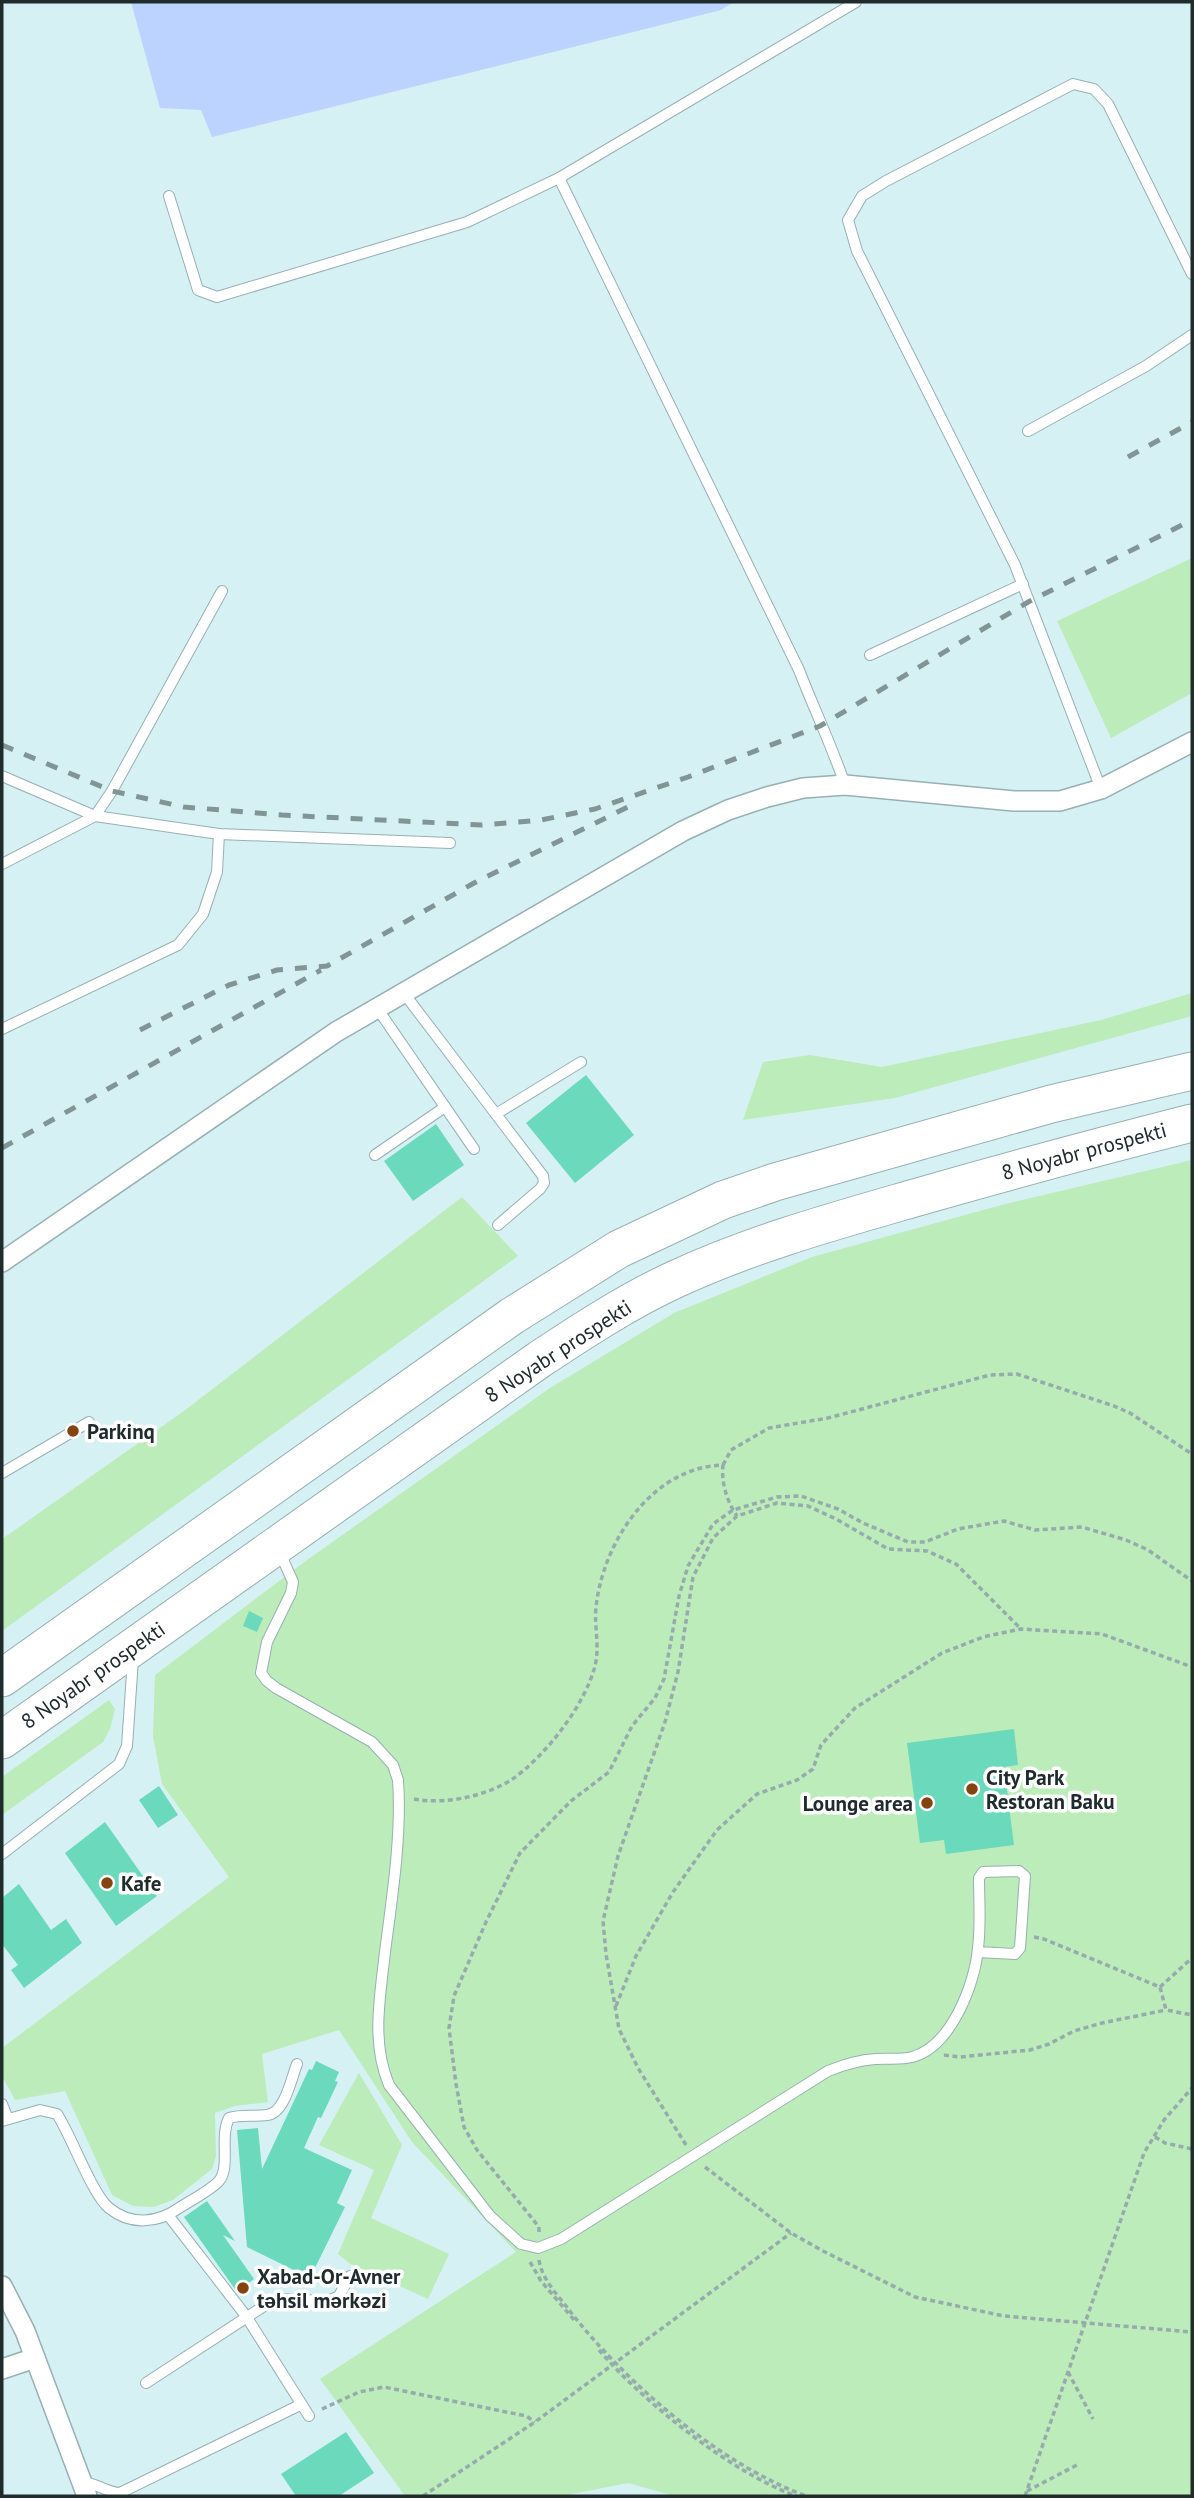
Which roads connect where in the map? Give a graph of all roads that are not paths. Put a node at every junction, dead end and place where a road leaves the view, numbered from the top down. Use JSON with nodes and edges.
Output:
{"nodes":[{"id":1,"x":856,"y":2,"type":"edge"},
{"id":2,"x":559,"y":178,"type":"junction"},
{"id":3,"x":169,"y":196,"type":"dead end"},
{"id":4,"x":1192,"y":274,"type":"edge"},
{"id":5,"x":1192,"y":335,"type":"edge"},
{"id":6,"x":1028,"y":431,"type":"dead end"},
{"id":7,"x":1023,"y":584,"type":"junction"},
{"id":8,"x":222,"y":591,"type":"dead end"},
{"id":9,"x":870,"y":655,"type":"dead end"},
{"id":10,"x":1192,"y":741,"type":"edge"},
{"id":11,"x":2,"y":776,"type":"edge"},
{"id":12,"x":845,"y":785,"type":"junction"},
{"id":13,"x":1101,"y":789,"type":"junction"},
{"id":14,"x":96,"y":817,"type":"junction"},
{"id":15,"x":219,"y":834,"type":"junction"},
{"id":16,"x":450,"y":843,"type":"dead end"},
{"id":17,"x":2,"y":864,"type":"edge"},
{"id":18,"x":402,"y":992,"type":"junction"},
{"id":19,"x":377,"y":1007,"type":"junction"},
{"id":20,"x":2,"y":1030,"type":"edge"},
{"id":21,"x":581,"y":1062,"type":"dead end"},
{"id":22,"x":1192,"y":1071,"type":"edge"},
{"id":23,"x":445,"y":1107,"type":"junction"},
{"id":24,"x":496,"y":1114,"type":"junction"},
{"id":25,"x":1192,"y":1123,"type":"edge"},
{"id":26,"x":474,"y":1149,"type":"dead end"},
{"id":27,"x":376,"y":1155,"type":"dead end"},
{"id":28,"x":498,"y":1225,"type":"dead end"},
{"id":29,"x":2,"y":1262,"type":"edge"},
{"id":30,"x":89,"y":1422,"type":"dead end"},
{"id":31,"x":4,"y":1467,"type":"edge"},
{"id":32,"x":276,"y":1547,"type":"junction"},
{"id":33,"x":134,"y":1645,"type":"junction"},
{"id":34,"x":2,"y":1678,"type":"edge"},
{"id":35,"x":2,"y":1740,"type":"edge"},
{"id":36,"x":2,"y":1854,"type":"edge"},
{"id":37,"x":978,"y":1952,"type":"junction"},
{"id":38,"x":297,"y":2064,"type":"dead end"},
{"id":39,"x":2,"y":2104,"type":"edge"},
{"id":40,"x":5,"y":2120,"type":"edge"},
{"id":41,"x":169,"y":2216,"type":"junction"},
{"id":42,"x":350,"y":2276,"type":"dead end"},
{"id":43,"x":2,"y":2286,"type":"edge"},
{"id":44,"x":246,"y":2316,"type":"junction"},
{"id":45,"x":35,"y":2358,"type":"junction"},
{"id":46,"x":2,"y":2369,"type":"edge"},
{"id":47,"x":146,"y":2383,"type":"dead end"},
{"id":48,"x":300,"y":2404,"type":"junction"},
{"id":49,"x":309,"y":2416,"type":"road end"},
{"id":50,"x":85,"y":2489,"type":"edge"}],
"edges":[{"from":1,"to":2,"type":"lane"},
{"from":2,"to":3,"type":"lane"},
{"from":2,"to":12,"type":"lane"},
{"from":4,"to":7,"type":"lane"},
{"from":5,"to":6,"type":"lane"},
{"from":7,"to":9,"type":"lane"},
{"from":7,"to":13,"type":"lane"},
{"from":8,"to":14,"type":"lane"},
{"from":10,"to":13,"type":"street"},
{"from":11,"to":14,"type":"lane"},
{"from":12,"to":13,"type":"street"},
{"from":12,"to":18,"type":"street"},
{"from":14,"to":15,"type":"lane"},
{"from":14,"to":17,"type":"lane"},
{"from":15,"to":16,"type":"lane"},
{"from":15,"to":20,"type":"lane"},
{"from":18,"to":19,"type":"street"},
{"from":18,"to":24,"type":"lane"},
{"from":19,"to":23,"type":"lane"},
{"from":19,"to":29,"type":"street"},
{"from":21,"to":24,"type":"lane"},
{"from":22,"to":34,"type":"highway"},
{"from":23,"to":26,"type":"lane"},
{"from":23,"to":27,"type":"lane"},
{"from":24,"to":28,"type":"lane"},
{"from":25,"to":32,"type":"highway","name":"8 Noyabr prospekti"},
{"from":30,"to":31,"type":"lane"},
{"from":32,"to":33,"type":"highway","name":"8 Noyabr prospekti"},
{"from":32,"to":37,"type":"lane"},
{"from":33,"to":35,"type":"highway","name":"8 Noyabr prospekti"},
{"from":33,"to":36,"type":"lane"},
{"from":37,"to":37,"type":"lane"},
{"from":38,"to":41,"type":"lane"},
{"from":39,"to":40,"type":"lane"},
{"from":40,"to":41,"type":"lane"},
{"from":41,"to":44,"type":"lane"},
{"from":42,"to":44,"type":"lane"},
{"from":43,"to":45,"type":"street"},
{"from":44,"to":47,"type":"lane"},
{"from":44,"to":48,"type":"lane"},
{"from":45,"to":46,"type":"street"},
{"from":45,"to":50,"type":"street"},
{"from":48,"to":49,"type":"lane"},
{"from":48,"to":50,"type":"lane"}]}
